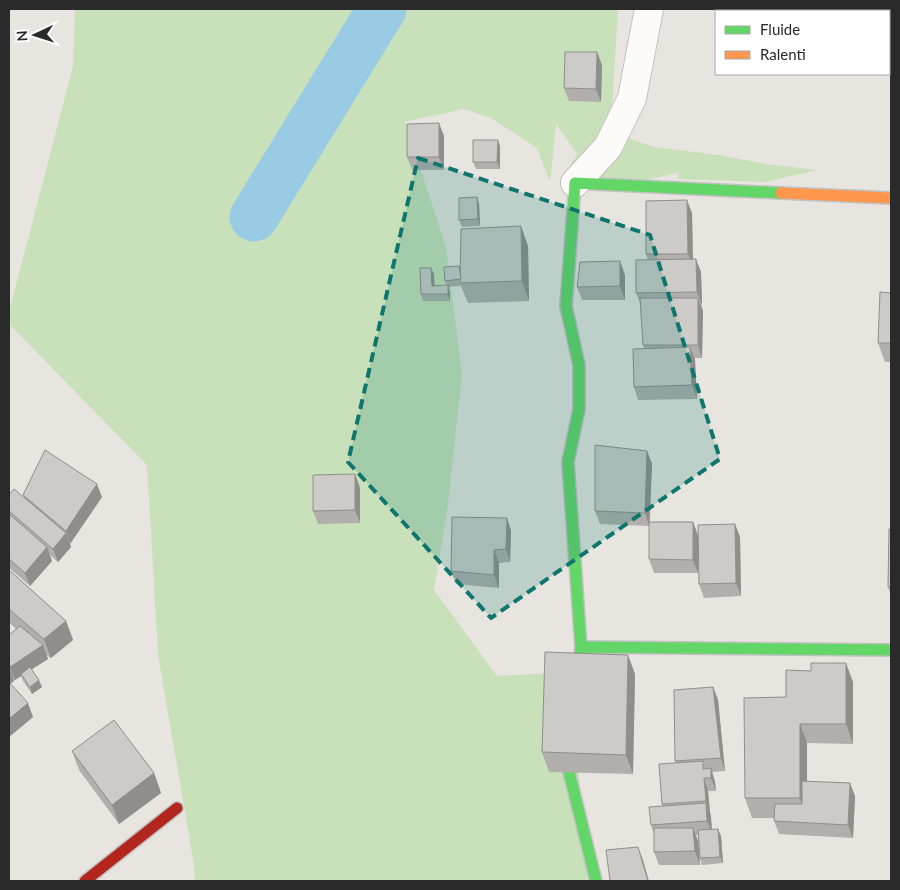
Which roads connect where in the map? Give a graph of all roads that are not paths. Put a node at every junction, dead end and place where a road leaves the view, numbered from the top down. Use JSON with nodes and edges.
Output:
{"nodes":[{"id":1,"x":649,"y":9,"type":"edge"},
{"id":2,"x":575,"y":183,"type":"junction"},
{"id":3,"x":891,"y":198,"type":"edge"},
{"id":4,"x":581,"y":647,"type":"junction"},
{"id":5,"x":891,"y":650,"type":"edge"},
{"id":6,"x":578,"y":676,"type":"edge"},
{"id":7,"x":572,"y":725,"type":"edge"},
{"id":8,"x":177,"y":808,"type":"dead end"},
{"id":9,"x":85,"y":881,"type":"edge"},
{"id":10,"x":596,"y":881,"type":"edge"}],
"edges":[{"from":1,"to":2,"type":"street"},
{"from":2,"to":3,"type":"street"},
{"from":2,"to":4,"type":"street"},
{"from":4,"to":5,"type":"street"},
{"from":4,"to":6,"type":"street"},
{"from":7,"to":10,"type":"street"},
{"from":8,"to":9,"type":"street"}]}
